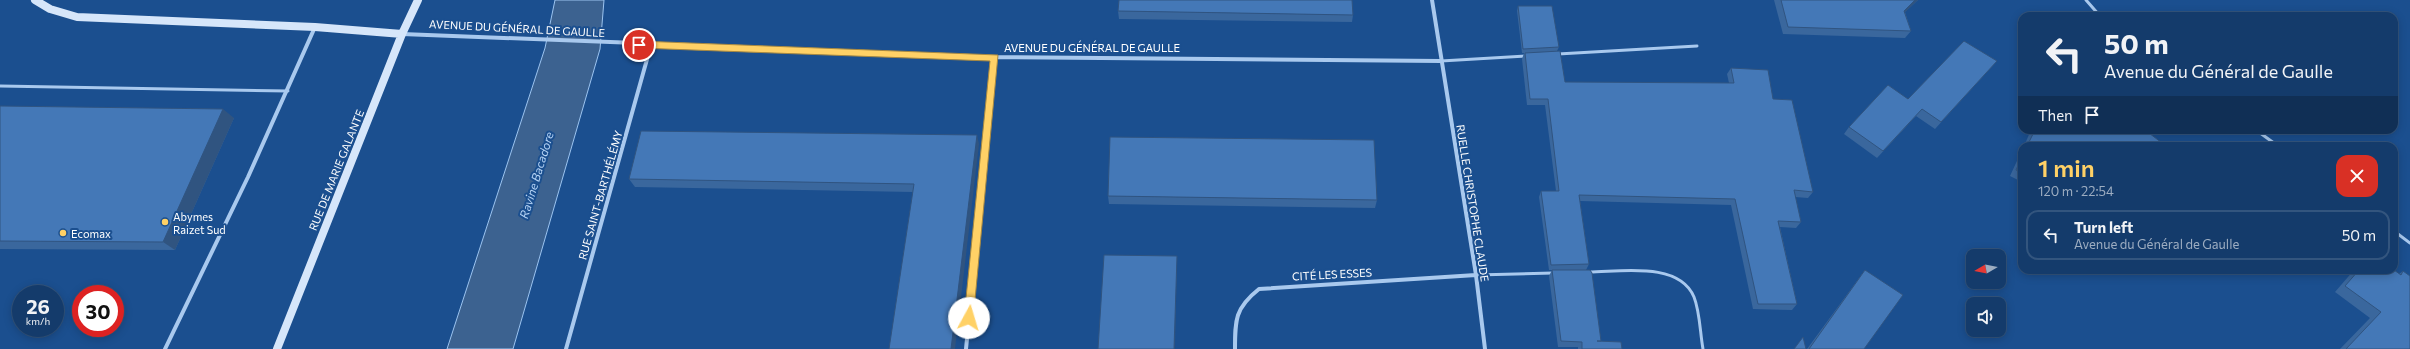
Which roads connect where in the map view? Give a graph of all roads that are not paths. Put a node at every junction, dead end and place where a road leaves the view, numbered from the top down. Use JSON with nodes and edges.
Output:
{"nodes":[{"id":1,"x":35,"y":0,"type":"edge"},
{"id":2,"x":418,"y":0,"type":"edge"},
{"id":3,"x":1432,"y":0,"type":"edge"},
{"id":4,"x":2086,"y":0,"type":"edge"},
{"id":5,"x":2096,"y":12,"type":"edge"},
{"id":6,"x":315,"y":27,"type":"junction"},
{"id":7,"x":402,"y":34,"type":"junction"},
{"id":8,"x":651,"y":45,"type":"junction"},
{"id":9,"x":1697,"y":46,"type":"dead end"},
{"id":10,"x":1549,"y":54,"type":"edge"},
{"id":11,"x":1534,"y":55,"type":"edge"},
{"id":12,"x":995,"y":57,"type":"junction"},
{"id":13,"x":1441,"y":61,"type":"junction"},
{"id":14,"x":0,"y":86,"type":"edge"},
{"id":15,"x":288,"y":90,"type":"junction"},
{"id":16,"x":2262,"y":134,"type":"edge"},
{"id":17,"x":2272,"y":142,"type":"edge"},
{"id":18,"x":2398,"y":234,"type":"edge"},
{"id":19,"x":2410,"y":243,"type":"edge"},
{"id":20,"x":1587,"y":272,"type":"edge"},
{"id":21,"x":1556,"y":273,"type":"edge"},
{"id":22,"x":1476,"y":275,"type":"junction"},
{"id":23,"x":165,"y":349,"type":"edge"},
{"id":24,"x":277,"y":349,"type":"edge"},
{"id":25,"x":566,"y":349,"type":"edge"},
{"id":26,"x":966,"y":349,"type":"edge"},
{"id":27,"x":1235,"y":349,"type":"edge"},
{"id":28,"x":1485,"y":349,"type":"edge"},
{"id":29,"x":1703,"y":349,"type":"edge"}],
"edges":[{"from":1,"to":6,"type":"main road","name":"AVENUE DU GÉNÉRAL DE GAULLE"},
{"from":2,"to":7,"type":"main road","name":"RUE DE MARIE GALANTE"},
{"from":3,"to":13,"type":"street","name":"RUELLE CHRISTOPHE CLAUDE"},
{"from":4,"to":5,"type":"lane"},
{"from":6,"to":7,"type":"main road","name":"AVENUE DU GÉNÉRAL DE GAULLE"},
{"from":6,"to":15,"type":"street"},
{"from":7,"to":8,"type":"street","name":"AVENUE DU GÉNÉRAL DE GAULLE"},
{"from":7,"to":24,"type":"main road","name":"RUE DE MARIE GALANTE"},
{"from":8,"to":12,"type":"street","name":"AVENUE DU GÉNÉRAL DE GAULLE"},
{"from":8,"to":25,"type":"street","name":"RUE SAINT-BARTHÉLÉMY"},
{"from":9,"to":10,"type":"lane"},
{"from":11,"to":13,"type":"lane","name":"AVENUE DU GÉNÉRAL DE GAULLE"},
{"from":12,"to":13,"type":"street","name":"AVENUE DU GÉNÉRAL DE GAULLE"},
{"from":12,"to":26,"type":"street"},
{"from":13,"to":22,"type":"street","name":"RUELLE CHRISTOPHE CLAUDE"},
{"from":14,"to":15,"type":"lane"},
{"from":15,"to":23,"type":"street"},
{"from":16,"to":17,"type":"lane"},
{"from":18,"to":19,"type":"lane"},
{"from":20,"to":29,"type":"lane"},
{"from":21,"to":22,"type":"lane"},
{"from":22,"to":27,"type":"street","name":"CITÉ LES ESSES"},
{"from":22,"to":28,"type":"street","name":"RUELLE CHRISTOPHE CLAUDE"}]}
